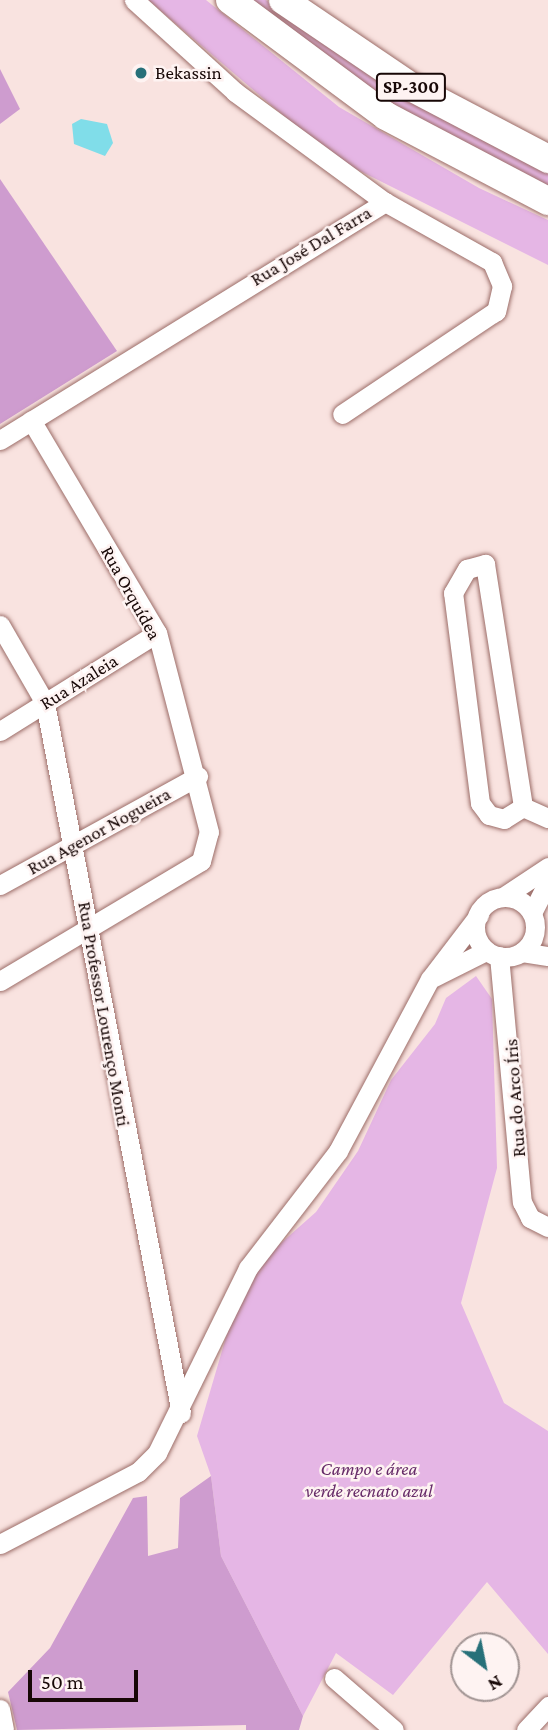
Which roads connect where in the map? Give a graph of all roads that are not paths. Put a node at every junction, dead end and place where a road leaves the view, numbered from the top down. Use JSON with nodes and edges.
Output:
{"nodes":[{"id":1,"x":134,"y":0,"type":"edge"},
{"id":2,"x":230,"y":0,"type":"edge"},
{"id":3,"x":288,"y":3,"type":"edge"},
{"id":4,"x":548,"y":159,"type":"edge"},
{"id":5,"x":548,"y":201,"type":"edge"},
{"id":6,"x":385,"y":202,"type":"junction"},
{"id":7,"x":342,"y":414,"type":"dead end"},
{"id":8,"x":31,"y":420,"type":"junction"},
{"id":9,"x":0,"y":440,"type":"edge"},
{"id":10,"x":0,"y":625,"type":"edge"},
{"id":11,"x":157,"y":634,"type":"junction"},
{"id":12,"x":45,"y":703,"type":"junction"},
{"id":13,"x":0,"y":731,"type":"edge"},
{"id":14,"x":198,"y":776,"type":"junction"},
{"id":15,"x":523,"y":807,"type":"junction"},
{"id":16,"x":548,"y":818,"type":"edge"},
{"id":17,"x":74,"y":844,"type":"junction"},
{"id":18,"x":548,"y":867,"type":"edge"},
{"id":19,"x":548,"y":881,"type":"edge"},
{"id":20,"x":0,"y":886,"type":"edge"},
{"id":21,"x":503,"y":897,"type":"junction"},
{"id":22,"x":479,"y":915,"type":"junction"},
{"id":23,"x":539,"y":927,"type":"edge"},
{"id":24,"x":89,"y":933,"type":"junction"},
{"id":25,"x":522,"y":952,"type":"junction"},
{"id":26,"x":492,"y":954,"type":"junction"},
{"id":27,"x":548,"y":956,"type":"edge"},
{"id":28,"x":430,"y":979,"type":"junction"},
{"id":29,"x":0,"y":981,"type":"edge"},
{"id":30,"x":548,"y":1227,"type":"edge"},
{"id":31,"x":181,"y":1413,"type":"junction"},
{"id":32,"x":0,"y":1544,"type":"edge"},
{"id":33,"x":334,"y":1678,"type":"dead end"},
{"id":34,"x":548,"y":1706,"type":"edge"},
{"id":35,"x":0,"y":1709,"type":"edge"},
{"id":36,"x":4,"y":1730,"type":"edge"},
{"id":37,"x":394,"y":1730,"type":"edge"},
{"id":38,"x":526,"y":1730,"type":"edge"}],
"edges":[{"from":1,"to":6,"type":"street","name":"Rua José Dal Farra"},
{"from":2,"to":5,"type":"highway","number":"SP-300"},
{"from":3,"to":4,"type":"highway","number":"SP-300"},
{"from":6,"to":7,"type":"street"},
{"from":6,"to":8,"type":"street","name":"Rua José Dal Farra"},
{"from":8,"to":9,"type":"street","name":"Rua José Dal Farra"},
{"from":8,"to":11,"type":"street","name":"Rua Orquídea"},
{"from":10,"to":12,"type":"street","name":"Rua Professor Lourenço Monti"},
{"from":11,"to":12,"type":"street","name":"Rua Azaleia"},
{"from":11,"to":14,"type":"street","name":"Rua Orquídea"},
{"from":12,"to":13,"type":"street","name":"Rua Azaleia"},
{"from":12,"to":17,"type":"street","name":"Rua Professor Lourenço Monti"},
{"from":14,"to":17,"type":"street","name":"Rua Agenor Nogueira"},
{"from":14,"to":24,"type":"street","name":"Rua Orquídea"},
{"from":15,"to":15,"type":"street"},
{"from":15,"to":16,"type":"street"},
{"from":17,"to":20,"type":"street","name":"Rua Agenor Nogueira"},
{"from":17,"to":24,"type":"street","name":"Rua Professor Lourenço Monti"},
{"from":18,"to":21,"type":"street"},
{"from":19,"to":23,"type":"street"},
{"from":21,"to":22,"type":"street"},
{"from":21,"to":23,"type":"street"},
{"from":22,"to":26,"type":"street"},
{"from":22,"to":28,"type":"street"},
{"from":23,"to":25,"type":"street"},
{"from":24,"to":29,"type":"street"},
{"from":24,"to":31,"type":"street","name":"Rua Professor Lourenço Monti"},
{"from":25,"to":26,"type":"street"},
{"from":25,"to":27,"type":"street"},
{"from":26,"to":28,"type":"street"},
{"from":26,"to":30,"type":"street","name":"Rua do Arco Íris"},
{"from":28,"to":31,"type":"street"},
{"from":31,"to":32,"type":"street"},
{"from":33,"to":37,"type":"street"},
{"from":34,"to":38,"type":"street"},
{"from":35,"to":36,"type":"street"}]}
